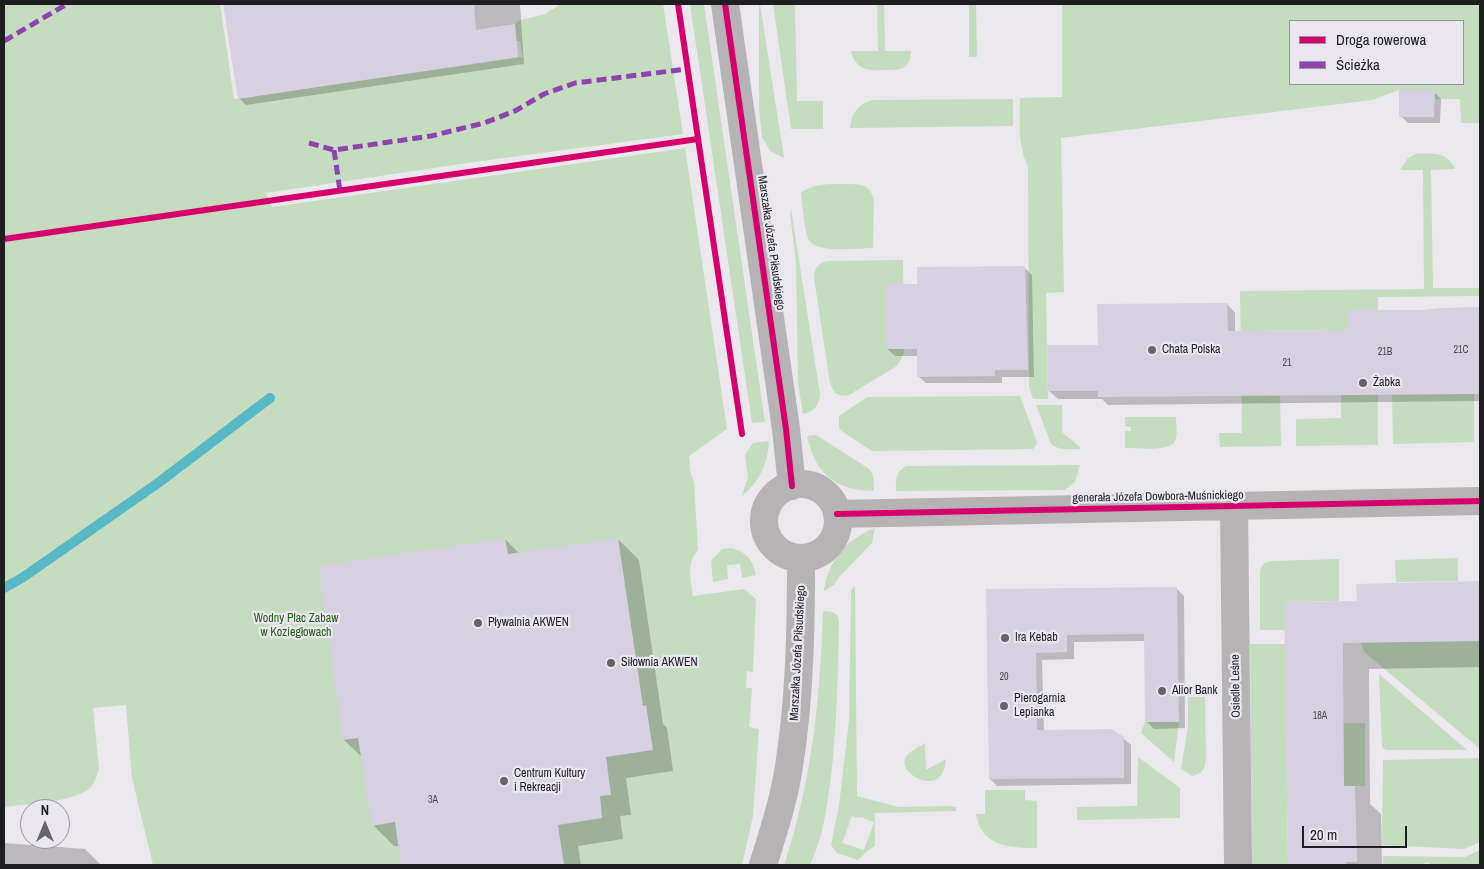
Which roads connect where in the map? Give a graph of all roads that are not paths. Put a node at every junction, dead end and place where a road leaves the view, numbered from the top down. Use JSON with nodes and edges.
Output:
{"nodes":[{"id":1,"x":725,"y":4,"type":"edge"},
{"id":2,"x":792,"y":486,"type":"junction"},
{"id":3,"x":1480,"y":501,"type":"edge"},
{"id":4,"x":1234,"y":507,"type":"junction"},
{"id":5,"x":837,"y":514,"type":"junction"},
{"id":6,"x":801,"y":558,"type":"junction"},
{"id":7,"x":1238,"y":860,"type":"edge"},
{"id":8,"x":763,"y":865,"type":"edge"}],
"edges":[{"from":1,"to":2,"type":"street","name":"Marszałka Józefa Piłsudskiego"},
{"from":2,"to":5,"type":"street"},
{"from":2,"to":6,"type":"street"},
{"from":3,"to":4,"type":"street","name":"generała Józefa Dowbora-Muśnickiego"},
{"from":4,"to":5,"type":"street","name":"generała Józefa Dowbora-Muśnickiego"},
{"from":4,"to":7,"type":"street","name":"Osiedle Leśne"},
{"from":5,"to":6,"type":"street"},
{"from":6,"to":8,"type":"street","name":"Marszałka Józefa Piłsudskiego"}]}
